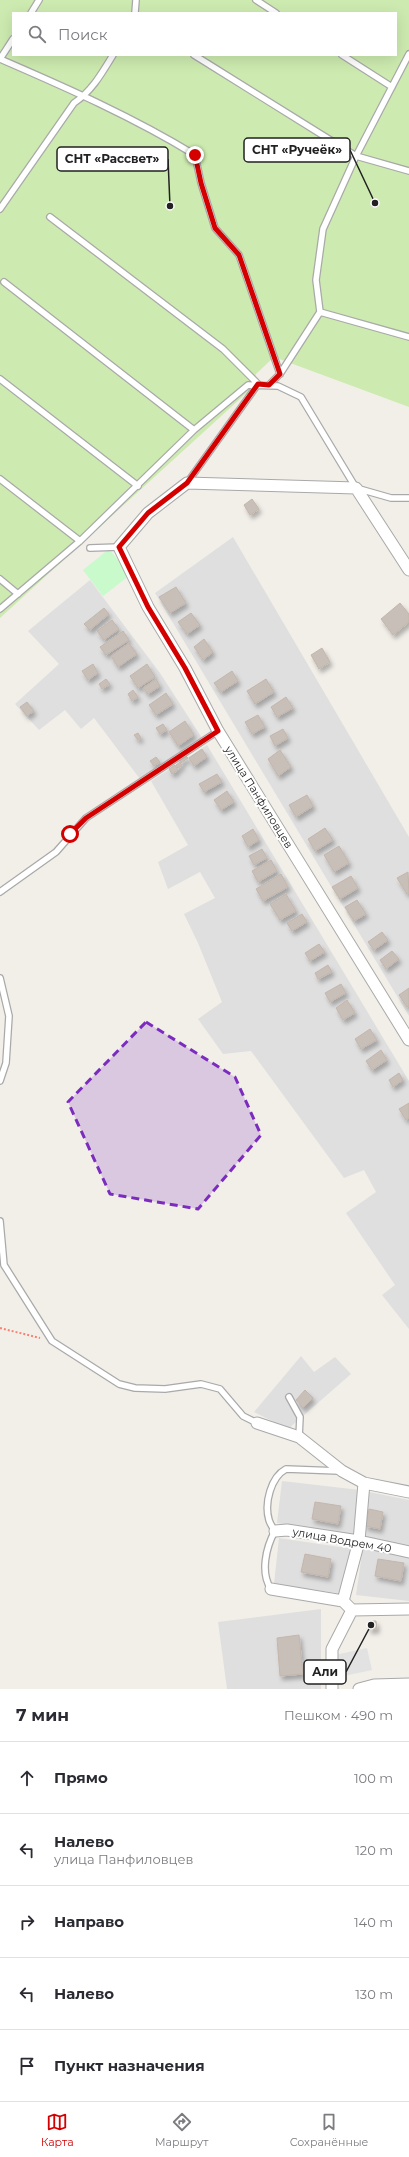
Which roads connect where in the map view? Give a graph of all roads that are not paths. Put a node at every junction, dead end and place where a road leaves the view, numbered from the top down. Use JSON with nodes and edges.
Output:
{"nodes":[{"id":1,"x":39,"y":0,"type":"edge"},
{"id":2,"x":136,"y":0,"type":"edge"},
{"id":3,"x":256,"y":0,"type":"edge"},
{"id":4,"x":32,"y":12,"type":"edge"},
{"id":5,"x":135,"y":12,"type":"edge"},
{"id":6,"x":274,"y":12,"type":"edge"},
{"id":7,"x":12,"y":41,"type":"edge"},
{"id":8,"x":409,"y":54,"type":"edge"},
{"id":9,"x":112,"y":56,"type":"edge"},
{"id":10,"x":196,"y":56,"type":"edge"},
{"id":11,"x":344,"y":56,"type":"edge"},
{"id":12,"x":0,"y":59,"type":"edge"},
{"id":13,"x":392,"y":87,"type":"junction"},
{"id":14,"x":84,"y":96,"type":"junction"},
{"id":15,"x":356,"y":156,"type":"junction"},
{"id":16,"x":409,"y":171,"type":"edge"},
{"id":17,"x":0,"y":209,"type":"edge"},
{"id":18,"x":50,"y":217,"type":"dead end"},
{"id":19,"x":4,"y":282,"type":"dead end"},
{"id":20,"x":320,"y":312,"type":"junction"},
{"id":21,"x":409,"y":337,"type":"edge"},
{"id":22,"x":280,"y":374,"type":"junction"},
{"id":23,"x":0,"y":379,"type":"edge"},
{"id":24,"x":258,"y":384,"type":"junction"},
{"id":25,"x":269,"y":385,"type":"junction"},
{"id":26,"x":194,"y":430,"type":"junction"},
{"id":27,"x":0,"y":479,"type":"edge"},
{"id":28,"x":187,"y":483,"type":"junction"},
{"id":29,"x":138,"y":486,"type":"junction"},
{"id":30,"x":356,"y":488,"type":"junction"},
{"id":31,"x":409,"y":498,"type":"edge"},
{"id":32,"x":80,"y":541,"type":"junction"},
{"id":33,"x":119,"y":547,"type":"junction"},
{"id":34,"x":90,"y":548,"type":"dead end"},
{"id":35,"x":409,"y":570,"type":"edge"},
{"id":36,"x":0,"y":579,"type":"edge"},
{"id":37,"x":18,"y":594,"type":"junction"},
{"id":38,"x":0,"y":609,"type":"edge"},
{"id":39,"x":218,"y":731,"type":"junction"},
{"id":40,"x":0,"y":892,"type":"edge"},
{"id":41,"x":0,"y":978,"type":"edge"},
{"id":42,"x":409,"y":1040,"type":"edge"},
{"id":43,"x":0,"y":1081,"type":"edge"},
{"id":44,"x":0,"y":1221,"type":"edge"},
{"id":45,"x":289,"y":1397,"type":"dead end"},
{"id":46,"x":257,"y":1423,"type":"joint"},
{"id":47,"x":300,"y":1437,"type":"junction"},
{"id":48,"x":342,"y":1471,"type":"junction"},
{"id":49,"x":364,"y":1483,"type":"junction"},
{"id":50,"x":409,"y":1492,"type":"edge"},
{"id":51,"x":275,"y":1531,"type":"junction"},
{"id":52,"x":359,"y":1541,"type":"junction"},
{"id":53,"x":409,"y":1552,"type":"edge"},
{"id":54,"x":270,"y":1589,"type":"joint"},
{"id":55,"x":343,"y":1601,"type":"junction"},
{"id":56,"x":409,"y":1609,"type":"edge"},
{"id":57,"x":352,"y":1610,"type":"junction"},
{"id":58,"x":409,"y":1684,"type":"edge"},
{"id":59,"x":374,"y":1687,"type":"edge"},
{"id":60,"x":332,"y":1689,"type":"edge"},
{"id":61,"x":359,"y":1689,"type":"edge"}],
"edges":[{"from":1,"to":4,"type":"lane"},
{"from":2,"to":5,"type":"lane"},
{"from":3,"to":6,"type":"lane"},
{"from":7,"to":12,"type":"lane"},
{"from":8,"to":13,"type":"lane"},
{"from":9,"to":14,"type":"lane"},
{"from":10,"to":15,"type":"lane"},
{"from":11,"to":13,"type":"lane"},
{"from":12,"to":14,"type":"lane"},
{"from":13,"to":15,"type":"lane"},
{"from":14,"to":17,"type":"lane"},
{"from":14,"to":22,"type":"lane"},
{"from":15,"to":16,"type":"lane"},
{"from":15,"to":20,"type":"lane"},
{"from":18,"to":24,"type":"lane"},
{"from":19,"to":26,"type":"lane"},
{"from":20,"to":21,"type":"lane"},
{"from":20,"to":22,"type":"lane"},
{"from":22,"to":25,"type":"lane"},
{"from":23,"to":29,"type":"lane"},
{"from":24,"to":25,"type":"lane"},
{"from":24,"to":26,"type":"lane"},
{"from":24,"to":28,"type":"lane"},
{"from":25,"to":30,"type":"lane"},
{"from":26,"to":29,"type":"lane"},
{"from":27,"to":32,"type":"lane"},
{"from":28,"to":30,"type":"street"},
{"from":28,"to":33,"type":"street"},
{"from":29,"to":32,"type":"lane"},
{"from":30,"to":31,"type":"lane"},
{"from":30,"to":35,"type":"street"},
{"from":32,"to":37,"type":"lane"},
{"from":33,"to":34,"type":"lane"},
{"from":33,"to":39,"type":"street","name":"улица Панфиловцев"},
{"from":36,"to":37,"type":"lane"},
{"from":37,"to":38,"type":"lane"},
{"from":39,"to":40,"type":"lane"},
{"from":39,"to":42,"type":"street","name":"улица Панфиловцев"},
{"from":41,"to":43,"type":"lane"},
{"from":44,"to":46,"type":"lane"},
{"from":45,"to":47,"type":"lane"},
{"from":46,"to":47,"type":"street"},
{"from":47,"to":48,"type":"street"},
{"from":48,"to":49,"type":"street"},
{"from":48,"to":51,"type":"lane"},
{"from":49,"to":50,"type":"street"},
{"from":49,"to":52,"type":"street"},
{"from":51,"to":52,"type":"street","name":"улица Водрем 40"},
{"from":51,"to":54,"type":"lane"},
{"from":52,"to":53,"type":"street","name":"улица Водрем 40"},
{"from":52,"to":55,"type":"street"},
{"from":54,"to":55,"type":"street"},
{"from":55,"to":57,"type":"street"},
{"from":56,"to":57,"type":"street"},
{"from":57,"to":60,"type":"street"},
{"from":58,"to":59,"type":"street"},
{"from":59,"to":61,"type":"street"}]}
